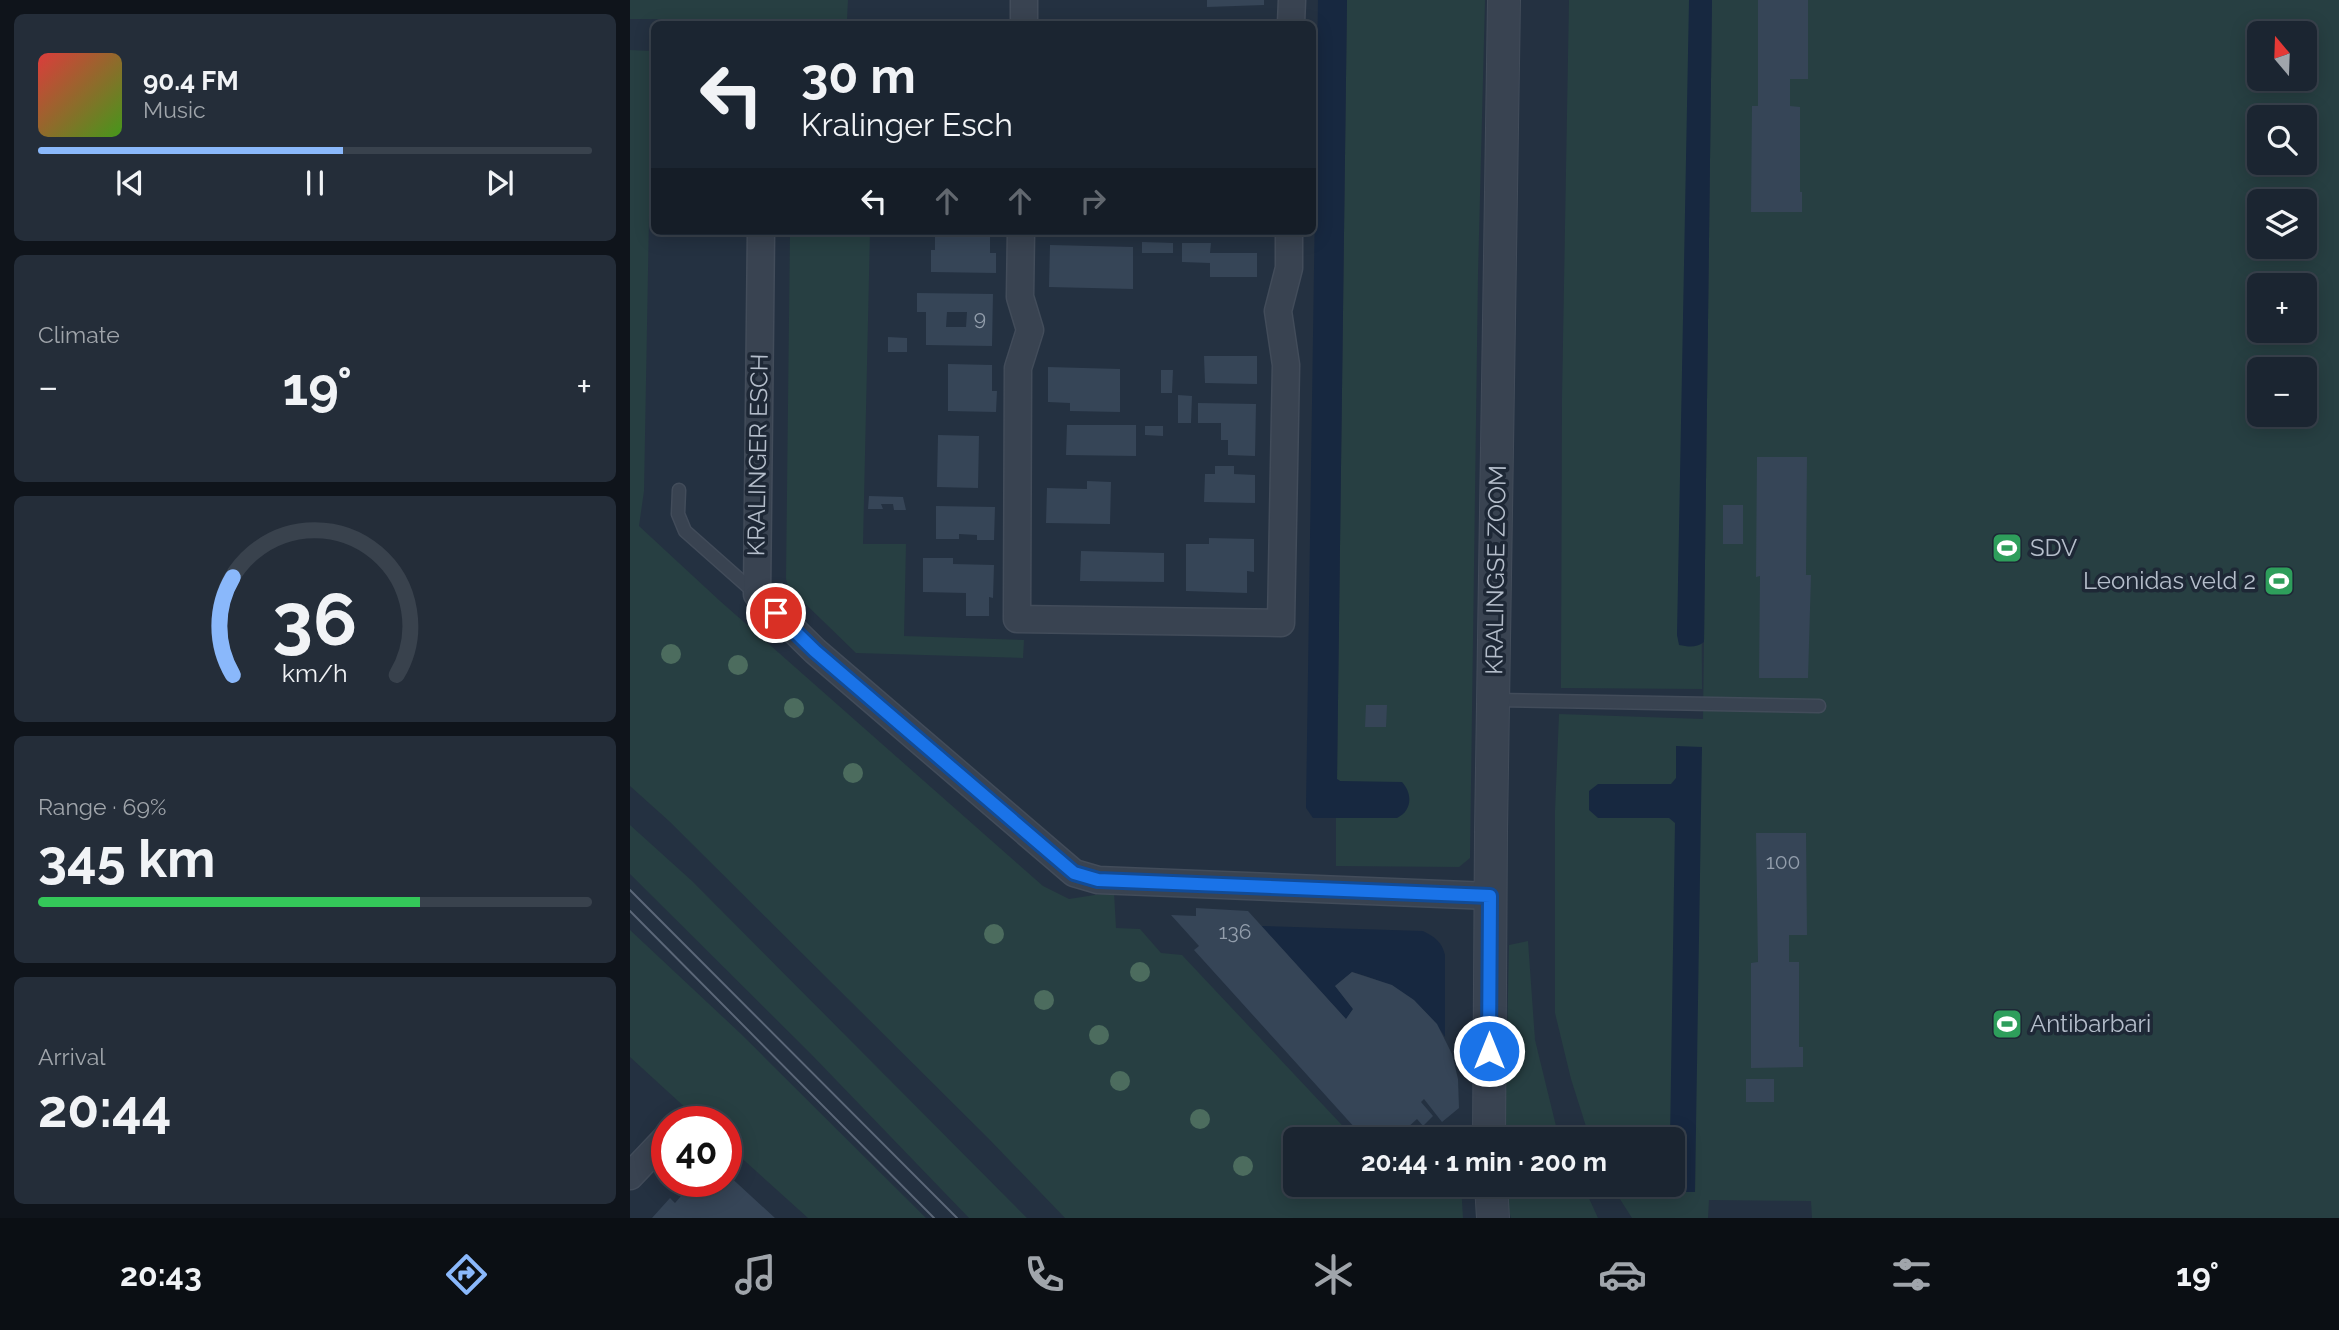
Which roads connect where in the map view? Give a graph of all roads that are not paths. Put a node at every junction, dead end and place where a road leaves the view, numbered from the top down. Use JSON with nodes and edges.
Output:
{"nodes":[{"id":1,"x":1024,"y":0,"type":"edge"},
{"id":2,"x":1292,"y":0,"type":"edge"},
{"id":3,"x":1504,"y":0,"type":"edge"},
{"id":4,"x":1024,"y":21,"type":"edge"},
{"id":5,"x":1292,"y":21,"type":"edge"},
{"id":6,"x":761,"y":235,"type":"edge"},
{"id":7,"x":1021,"y":235,"type":"edge"},
{"id":8,"x":1289,"y":235,"type":"edge"},
{"id":9,"x":678,"y":490,"type":"dead end"},
{"id":10,"x":757,"y":594,"type":"junction"},
{"id":11,"x":1494,"y":700,"type":"junction"},
{"id":12,"x":1819,"y":706,"type":"dead end"},
{"id":13,"x":1490,"y":896,"type":"junction"},
{"id":14,"x":1489,"y":1127,"type":"edge"},
{"id":15,"x":651,"y":1154,"type":"edge"},
{"id":16,"x":630,"y":1176,"type":"edge"},
{"id":17,"x":1492,"y":1197,"type":"edge"},
{"id":18,"x":1493,"y":1218,"type":"edge"}],
"edges":[{"from":1,"to":4,"type":"street"},
{"from":2,"to":5,"type":"street"},
{"from":3,"to":11,"type":"street","name":"KRALINGSE ZOOM"},
{"from":6,"to":10,"type":"street","name":"KRALINGER ESCH"},
{"from":7,"to":8,"type":"street"},
{"from":9,"to":10,"type":"lane"},
{"from":10,"to":13,"type":"street"},
{"from":11,"to":12,"type":"lane"},
{"from":11,"to":13,"type":"street","name":"KRALINGSE ZOOM"},
{"from":13,"to":14,"type":"street","name":"KRALINGSE ZOOM"},
{"from":15,"to":16,"type":"street"},
{"from":17,"to":18,"type":"street"}]}
